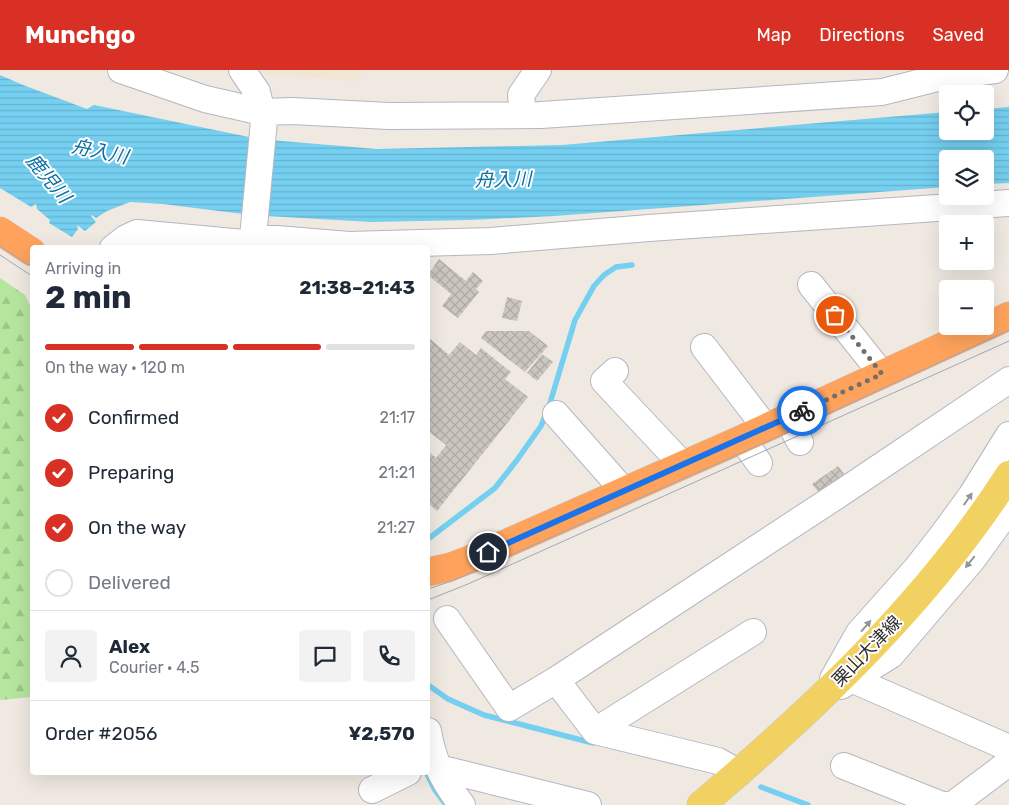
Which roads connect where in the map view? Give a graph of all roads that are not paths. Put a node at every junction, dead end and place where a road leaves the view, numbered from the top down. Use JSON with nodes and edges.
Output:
{"nodes":[{"id":1,"x":121,"y":70,"type":"edge"},
{"id":2,"x":242,"y":70,"type":"edge"},
{"id":3,"x":538,"y":70,"type":"edge"},
{"id":4,"x":995,"y":70,"type":"edge"},
{"id":5,"x":523,"y":114,"type":"junction"},
{"id":6,"x":263,"y":116,"type":"junction"},
{"id":7,"x":1009,"y":203,"type":"edge"},
{"id":8,"x":0,"y":231,"type":"edge"},
{"id":9,"x":253,"y":233,"type":"junction"},
{"id":10,"x":117,"y":245,"type":"edge"},
{"id":11,"x":30,"y":251,"type":"edge"},
{"id":12,"x":811,"y":285,"type":"dead end"},
{"id":13,"x":1009,"y":316,"type":"edge"},
{"id":14,"x":704,"y":347,"type":"dead end"},
{"id":15,"x":615,"y":371,"type":"dead end"},
{"id":16,"x":882,"y":374,"type":"junction"},
{"id":17,"x":1009,"y":380,"type":"edge"},
{"id":18,"x":556,"y":414,"type":"dead end"},
{"id":19,"x":765,"y":428,"type":"junction"},
{"id":20,"x":1009,"y":435,"type":"edge"},
{"id":21,"x":800,"y":442,"type":"dead end"},
{"id":22,"x":759,"y":463,"type":"dead end"},
{"id":23,"x":683,"y":465,"type":"junction"},
{"id":24,"x":1009,"y":475,"type":"edge"},
{"id":25,"x":624,"y":491,"type":"junction"},
{"id":26,"x":996,"y":512,"type":"edge"},
{"id":27,"x":430,"y":572,"type":"edge"},
{"id":28,"x":447,"y":619,"type":"dead end"},
{"id":29,"x":753,"y":632,"type":"dead end"},
{"id":30,"x":851,"y":679,"type":"junction"},
{"id":31,"x":556,"y":680,"type":"junction"},
{"id":32,"x":823,"y":697,"type":"junction"},
{"id":33,"x":596,"y":731,"type":"junction"},
{"id":34,"x":430,"y":741,"type":"edge"},
{"id":35,"x":1009,"y":757,"type":"edge"},
{"id":36,"x":434,"y":762,"type":"edge"},
{"id":37,"x":844,"y":766,"type":"dead end"},
{"id":38,"x":739,"y":773,"type":"junction"},
{"id":39,"x":402,"y":775,"type":"edge"},
{"id":40,"x":374,"y":789,"type":"edge"},
{"id":41,"x":462,"y":805,"type":"edge"},
{"id":42,"x":588,"y":805,"type":"edge"},
{"id":43,"x":701,"y":805,"type":"edge"},
{"id":44,"x":950,"y":805,"type":"edge"}],
"edges":[{"from":1,"to":6,"type":"street"},
{"from":2,"to":6,"type":"street"},
{"from":3,"to":5,"type":"street"},
{"from":4,"to":5,"type":"street"},
{"from":5,"to":6,"type":"street"},
{"from":6,"to":9,"type":"street"},
{"from":7,"to":9,"type":"street"},
{"from":8,"to":11,"type":"highway"},
{"from":9,"to":10,"type":"street"},
{"from":12,"to":16,"type":"street"},
{"from":13,"to":16,"type":"highway"},
{"from":14,"to":19,"type":"street"},
{"from":15,"to":23,"type":"street"},
{"from":16,"to":19,"type":"highway"},
{"from":17,"to":31,"type":"street"},
{"from":18,"to":25,"type":"street"},
{"from":19,"to":21,"type":"street"},
{"from":19,"to":22,"type":"street"},
{"from":19,"to":23,"type":"highway"},
{"from":32,"to":20,"type":"street","one_way":true},
{"from":23,"to":25,"type":"highway"},
{"from":24,"to":26,"type":"main road","name":"栗山大津線"},
{"from":25,"to":27,"type":"highway"},
{"from":26,"to":30,"type":"street","one_way":true},
{"from":26,"to":32,"type":"main road","name":"栗山大津線"},
{"from":28,"to":31,"type":"street"},
{"from":29,"to":33,"type":"street"},
{"from":30,"to":32,"type":"street"},
{"from":30,"to":35,"type":"street"},
{"from":31,"to":33,"type":"street"},
{"from":32,"to":38,"type":"main road","name":"栗山大津線"},
{"from":33,"to":38,"type":"street"},
{"from":34,"to":36,"type":"street"},
{"from":35,"to":44,"type":"street"},
{"from":36,"to":41,"type":"street"},
{"from":36,"to":42,"type":"street"},
{"from":37,"to":44,"type":"street"},
{"from":38,"to":43,"type":"main road","name":"栗山大津線"},
{"from":39,"to":40,"type":"street"}]}
